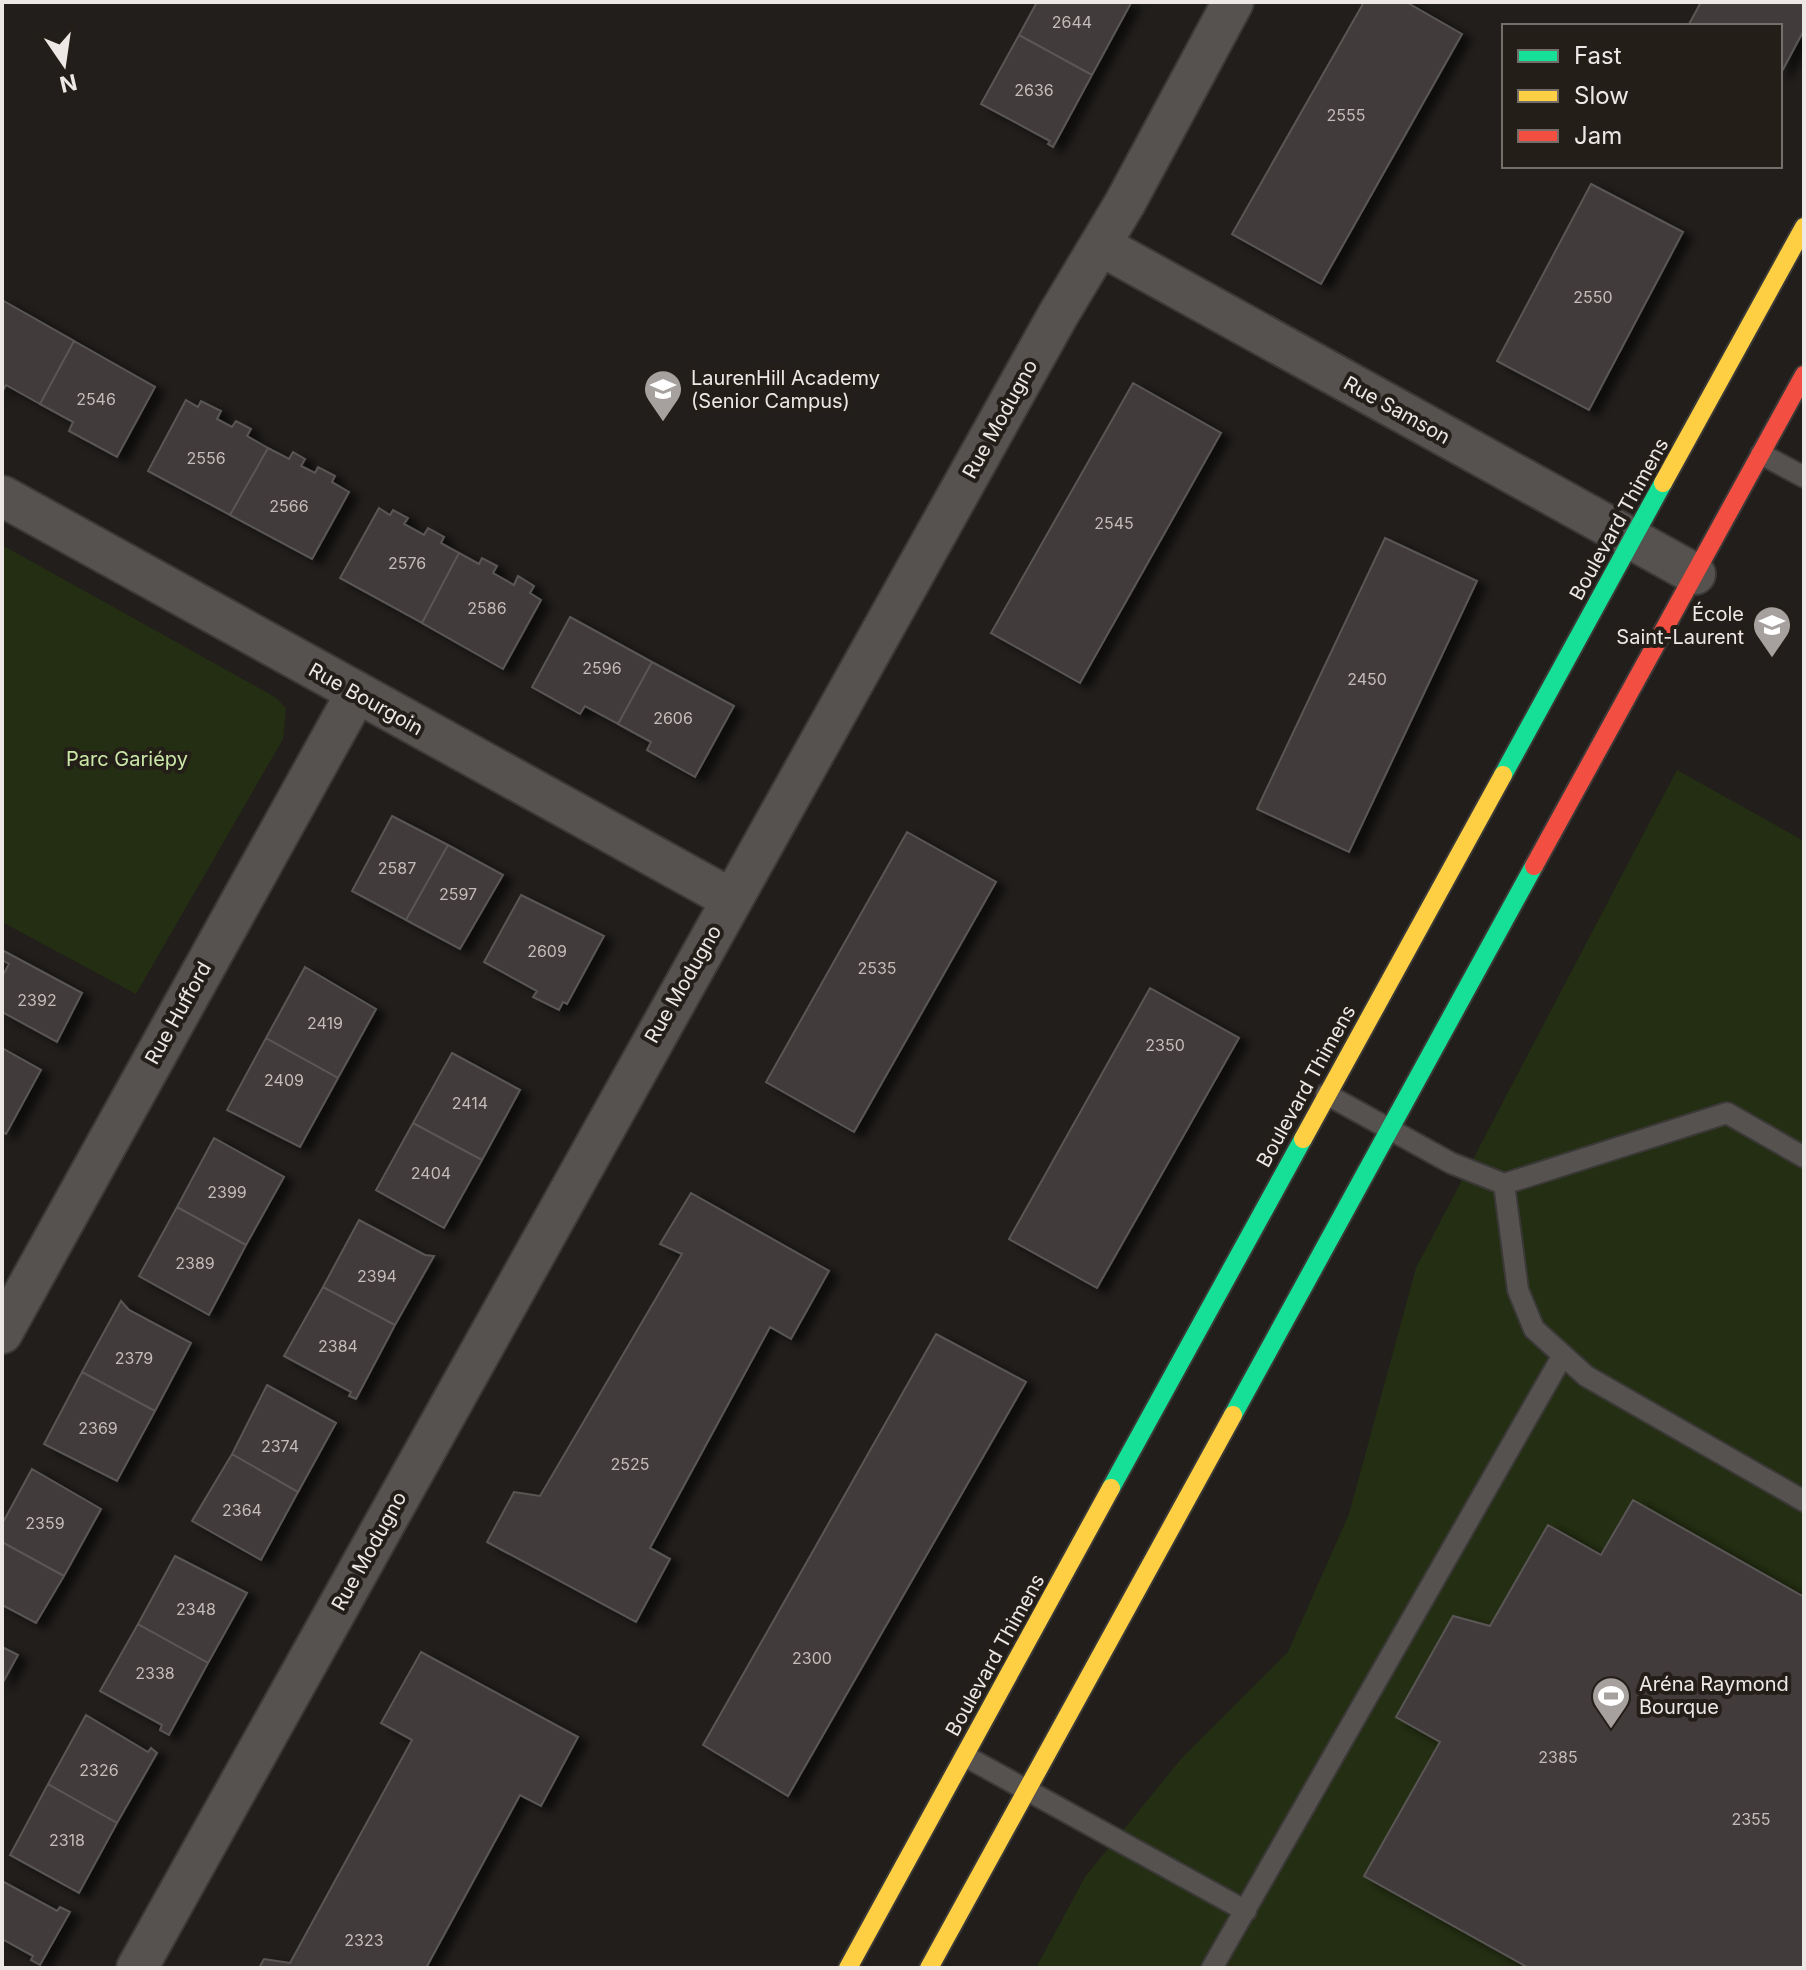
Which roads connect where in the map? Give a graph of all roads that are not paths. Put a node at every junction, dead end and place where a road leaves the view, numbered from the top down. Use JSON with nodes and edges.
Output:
{"nodes":[{"id":1,"x":1233,"y":2,"type":"edge"},
{"id":2,"x":1804,"y":227,"type":"edge"},
{"id":3,"x":1100,"y":245,"type":"junction"},
{"id":4,"x":1804,"y":375,"type":"edge"},
{"id":5,"x":1761,"y":454,"type":"junction"},
{"id":6,"x":1804,"y":477,"type":"edge"},
{"id":7,"x":2,"y":496,"type":"edge"},
{"id":8,"x":1633,"y":541,"type":"junction"},
{"id":9,"x":1695,"y":574,"type":"junction"},
{"id":10,"x":356,"y":694,"type":"junction"},
{"id":11,"x":731,"y":899,"type":"junction"},
{"id":12,"x":1326,"y":1094,"type":"junction"},
{"id":13,"x":1390,"y":1130,"type":"junction"},
{"id":14,"x":1804,"y":1157,"type":"edge"},
{"id":15,"x":1504,"y":1184,"type":"junction"},
{"id":16,"x":2,"y":1333,"type":"edge"},
{"id":17,"x":1563,"y":1355,"type":"junction"},
{"id":18,"x":1804,"y":1501,"type":"edge"},
{"id":19,"x":965,"y":1756,"type":"junction"},
{"id":20,"x":1027,"y":1792,"type":"junction"},
{"id":21,"x":1246,"y":1911,"type":"junction"},
{"id":22,"x":137,"y":1968,"type":"edge"},
{"id":23,"x":848,"y":1968,"type":"edge"},
{"id":24,"x":929,"y":1968,"type":"edge"},
{"id":25,"x":1212,"y":1968,"type":"edge"}],
"edges":[{"from":1,"to":3,"type":"street","name":"Rue Modugno"},
{"from":2,"to":8,"type":"street","name":"Boulevard Thimens"},
{"from":3,"to":8,"type":"street","name":"Rue Samson"},
{"from":3,"to":11,"type":"street","name":"Rue Modugno"},
{"from":4,"to":5,"type":"street"},
{"from":5,"to":6,"type":"lane"},
{"from":5,"to":9,"type":"street"},
{"from":7,"to":10,"type":"street","name":"Rue Bourgoin"},
{"from":8,"to":9,"type":"street","name":"Rue Samson"},
{"from":8,"to":12,"type":"street","name":"Boulevard Thimens"},
{"from":9,"to":13,"type":"street"},
{"from":10,"to":11,"type":"street","name":"Rue Bourgoin"},
{"from":10,"to":16,"type":"street","name":"Rue Hufford"},
{"from":11,"to":22,"type":"street","name":"Rue Modugno"},
{"from":12,"to":13,"type":"lane"},
{"from":12,"to":19,"type":"street","name":"Boulevard Thimens"},
{"from":13,"to":15,"type":"lane"},
{"from":13,"to":20,"type":"street"},
{"from":14,"to":15,"type":"lane"},
{"from":15,"to":17,"type":"lane"},
{"from":17,"to":18,"type":"lane"},
{"from":17,"to":21,"type":"lane"},
{"from":19,"to":20,"type":"lane"},
{"from":19,"to":23,"type":"street","name":"Boulevard Thimens"},
{"from":20,"to":21,"type":"lane"},
{"from":20,"to":24,"type":"street"},
{"from":21,"to":25,"type":"lane"}]}
